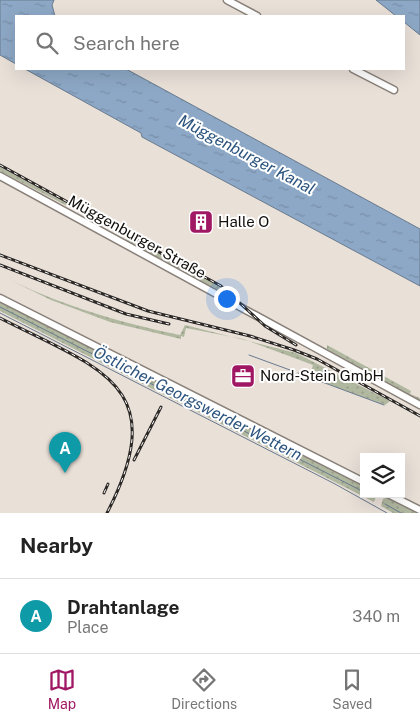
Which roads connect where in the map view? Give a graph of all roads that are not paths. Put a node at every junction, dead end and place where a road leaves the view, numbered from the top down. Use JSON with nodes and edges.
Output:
{"nodes":[{"id":1,"x":227,"y":0,"type":"edge"},
{"id":2,"x":255,"y":15,"type":"edge"},
{"id":3,"x":355,"y":70,"type":"edge"},
{"id":4,"x":394,"y":90,"type":"dead end"},
{"id":5,"x":0,"y":176,"type":"edge"},
{"id":6,"x":0,"y":298,"type":"edge"},
{"id":7,"x":420,"y":405,"type":"edge"},
{"id":8,"x":360,"y":480,"type":"edge"},
{"id":9,"x":396,"y":498,"type":"edge"},
{"id":10,"x":420,"y":510,"type":"edge"}],
"edges":[{"from":1,"to":2,"type":"street"},
{"from":3,"to":4,"type":"street"},
{"from":5,"to":7,"type":"street","name":"Müggenburger Straße"},
{"from":6,"to":8,"type":"street"},
{"from":9,"to":10,"type":"street"}]}
